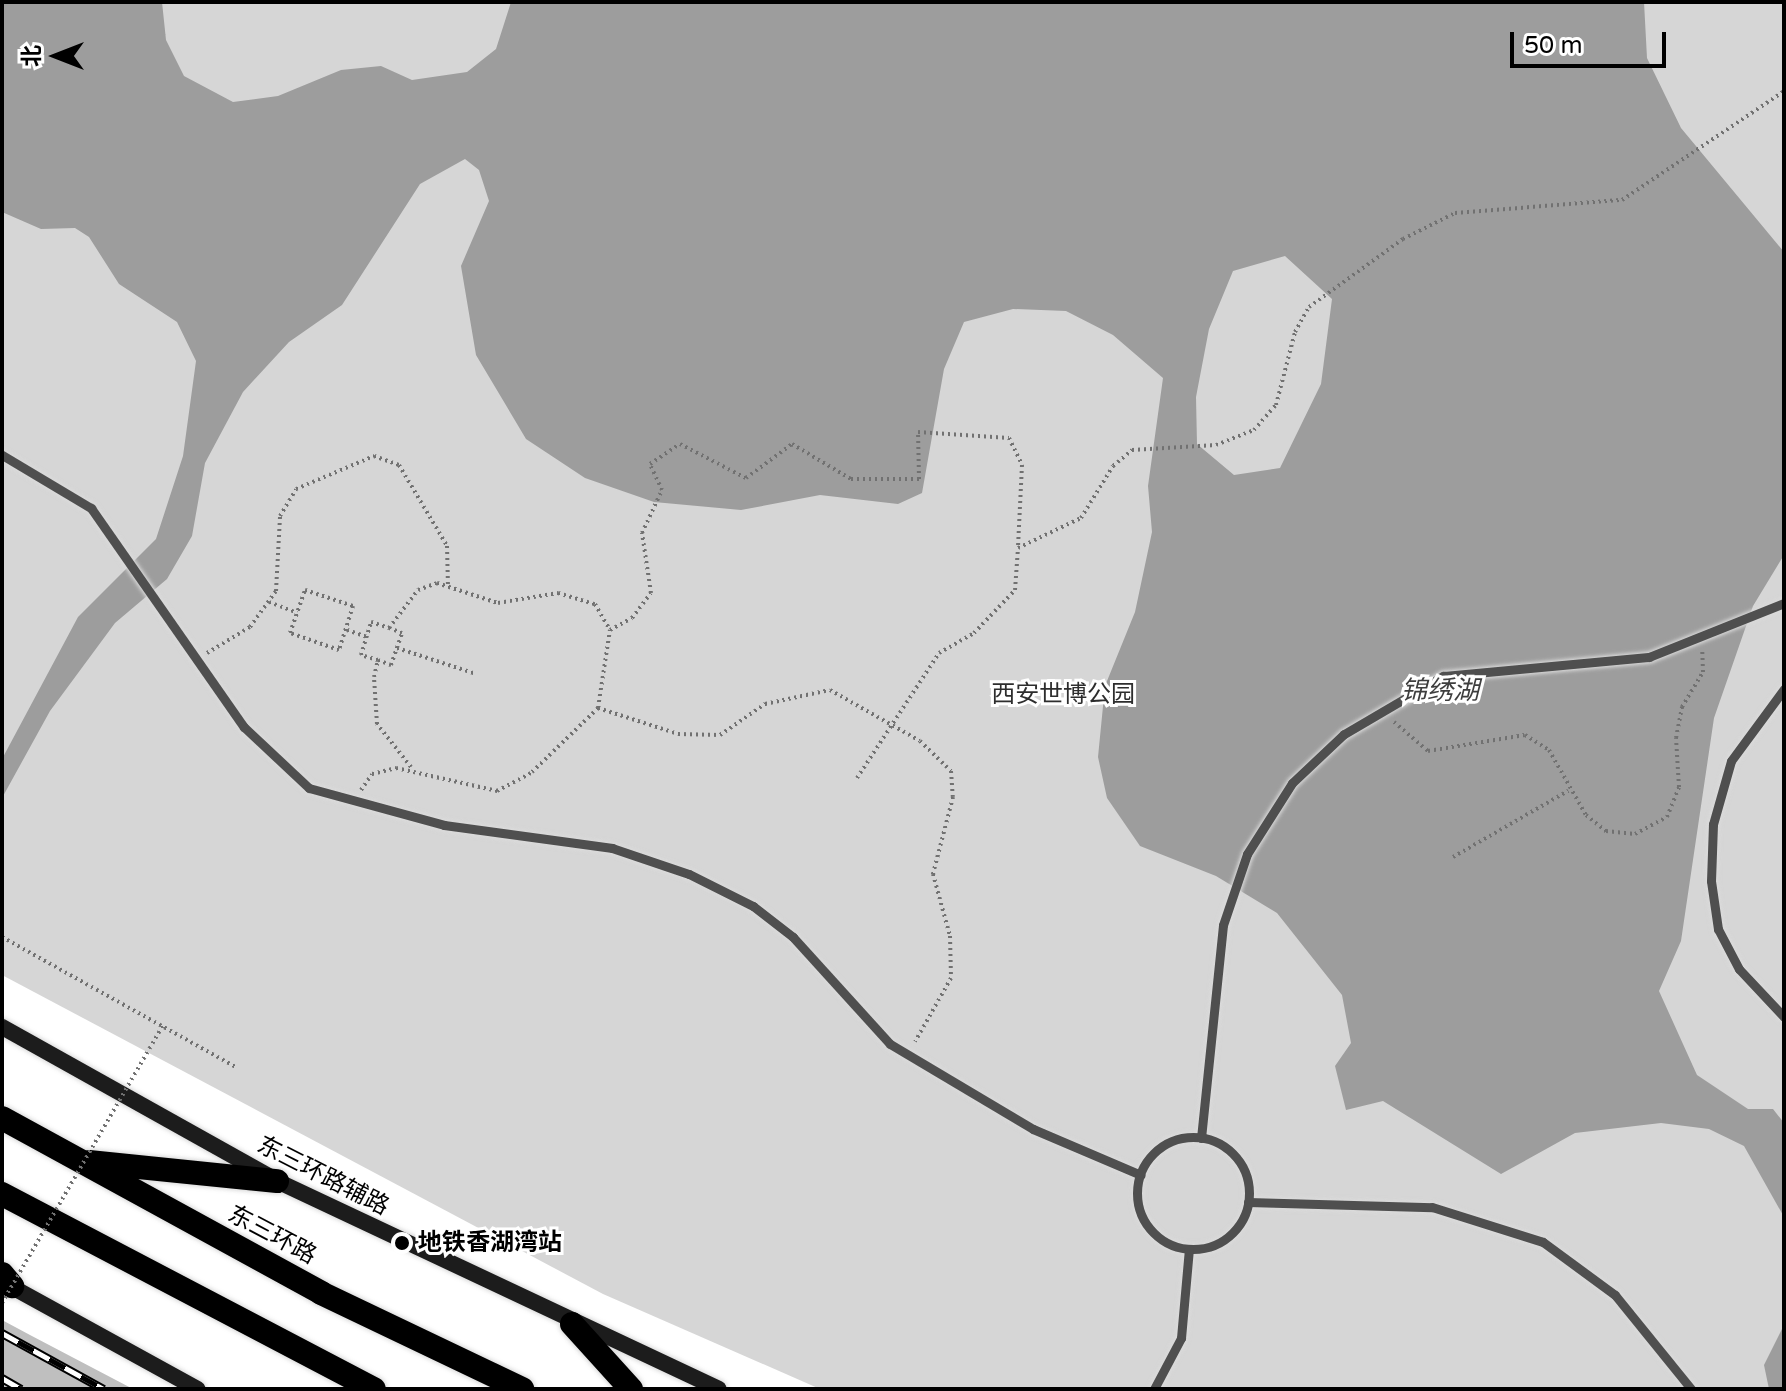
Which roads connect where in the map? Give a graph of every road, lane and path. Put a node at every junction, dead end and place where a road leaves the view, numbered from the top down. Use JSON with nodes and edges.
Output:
{"nodes":[{"id":1,"x":1784,"y":91,"type":"edge"},
{"id":2,"x":2,"y":455,"type":"edge"},
{"id":3,"x":1018,"y":548,"type":"junction"},
{"id":4,"x":448,"y":586,"type":"junction"},
{"id":5,"x":268,"y":602,"type":"junction"},
{"id":6,"x":1784,"y":603,"type":"edge"},
{"id":7,"x":297,"y":613,"type":"junction"},
{"id":8,"x":389,"y":628,"type":"junction"},
{"id":9,"x":346,"y":629,"type":"junction"},
{"id":10,"x":610,"y":630,"type":"junction"},
{"id":11,"x":367,"y":637,"type":"junction"},
{"id":12,"x":1700,"y":639,"type":"junction"},
{"id":13,"x":397,"y":648,"type":"junction"},
{"id":14,"x":199,"y":659,"type":"junction"},
{"id":15,"x":378,"y":660,"type":"junction"},
{"id":16,"x":476,"y":674,"type":"dead end"},
{"id":17,"x":1784,"y":689,"type":"edge"},
{"id":18,"x":598,"y":708,"type":"junction"},
{"id":19,"x":1385,"y":710,"type":"junction"},
{"id":20,"x":893,"y":723,"type":"junction"},
{"id":21,"x":413,"y":769,"type":"junction"},
{"id":22,"x":857,"y":778,"type":"dead end"},
{"id":23,"x":1568,"y":791,"type":"junction"},
{"id":24,"x":355,"y":804,"type":"junction"},
{"id":25,"x":1453,"y":857,"type":"dead end"},
{"id":26,"x":2,"y":937,"type":"edge"},
{"id":27,"x":1784,"y":1017,"type":"edge"},
{"id":28,"x":163,"y":1025,"type":"junction"},
{"id":29,"x":2,"y":1027,"type":"edge"},
{"id":30,"x":908,"y":1054,"type":"junction"},
{"id":31,"x":236,"y":1067,"type":"dead end"},
{"id":32,"x":2,"y":1118,"type":"edge"},
{"id":33,"x":1201,"y":1138,"type":"junction"},
{"id":34,"x":76,"y":1160,"type":"junction"},
{"id":35,"x":1141,"y":1175,"type":"junction"},
{"id":36,"x":277,"y":1181,"type":"junction"},
{"id":37,"x":2,"y":1194,"type":"edge"},
{"id":38,"x":1248,"y":1202,"type":"junction"},
{"id":39,"x":1189,"y":1249,"type":"junction"},
{"id":40,"x":4,"y":1286,"type":"edge"},
{"id":41,"x":572,"y":1324,"type":"junction"},
{"id":42,"x":198,"y":1389,"type":"edge"},
{"id":43,"x":374,"y":1389,"type":"edge"},
{"id":44,"x":522,"y":1389,"type":"edge"},
{"id":45,"x":631,"y":1389,"type":"edge"},
{"id":46,"x":719,"y":1389,"type":"edge"},
{"id":47,"x":1154,"y":1389,"type":"edge"},
{"id":48,"x":1691,"y":1389,"type":"edge"}],
"edges":[{"from":1,"to":3,"type":"path"},
{"from":2,"to":14,"type":"lane"},
{"from":3,"to":10,"type":"path"},
{"from":3,"to":20,"type":"path"},
{"from":4,"to":5,"type":"path"},
{"from":4,"to":8,"type":"path"},
{"from":4,"to":10,"type":"path"},
{"from":5,"to":7,"type":"path"},
{"from":5,"to":14,"type":"path"},
{"from":6,"to":12,"type":"lane"},
{"from":7,"to":9,"type":"path"},
{"from":7,"to":9,"type":"path"},
{"from":8,"to":11,"type":"path"},
{"from":8,"to":13,"type":"path"},
{"from":9,"to":11,"type":"path"},
{"from":10,"to":18,"type":"path"},
{"from":11,"to":15,"type":"path"},
{"from":12,"to":19,"type":"lane"},
{"from":12,"to":23,"type":"path"},
{"from":13,"to":15,"type":"path"},
{"from":13,"to":16,"type":"path"},
{"from":14,"to":24,"type":"lane"},
{"from":15,"to":21,"type":"path"},
{"from":17,"to":27,"type":"lane"},
{"from":18,"to":20,"type":"path"},
{"from":18,"to":21,"type":"path"},
{"from":19,"to":23,"type":"path"},
{"from":19,"to":33,"type":"lane"},
{"from":20,"to":22,"type":"path"},
{"from":20,"to":30,"type":"path"},
{"from":21,"to":24,"type":"path"},
{"from":23,"to":25,"type":"path"},
{"from":24,"to":30,"type":"lane"},
{"from":26,"to":28,"type":"path"},
{"from":28,"to":31,"type":"path"},
{"from":28,"to":40,"type":"path","bridge":true},
{"from":29,"to":36,"type":"main road","name":"东三环路辅路"},
{"from":30,"to":35,"type":"lane"},
{"from":32,"to":34,"type":"highway","name":"东三环路"},
{"from":33,"to":35,"type":"lane"},
{"from":33,"to":38,"type":"lane"},
{"from":34,"to":36,"type":"highway"},
{"from":34,"to":44,"type":"highway","name":"东三环路"},
{"from":35,"to":39,"type":"lane"},
{"from":36,"to":41,"type":"main road","name":"东三环路辅路"},
{"from":37,"to":43,"type":"highway"},
{"from":38,"to":39,"type":"lane"},
{"from":38,"to":48,"type":"lane"},
{"from":39,"to":47,"type":"lane"},
{"from":40,"to":42,"type":"main road"},
{"from":41,"to":45,"type":"highway"},
{"from":41,"to":46,"type":"main road","name":"东三环路辅路"}]}
